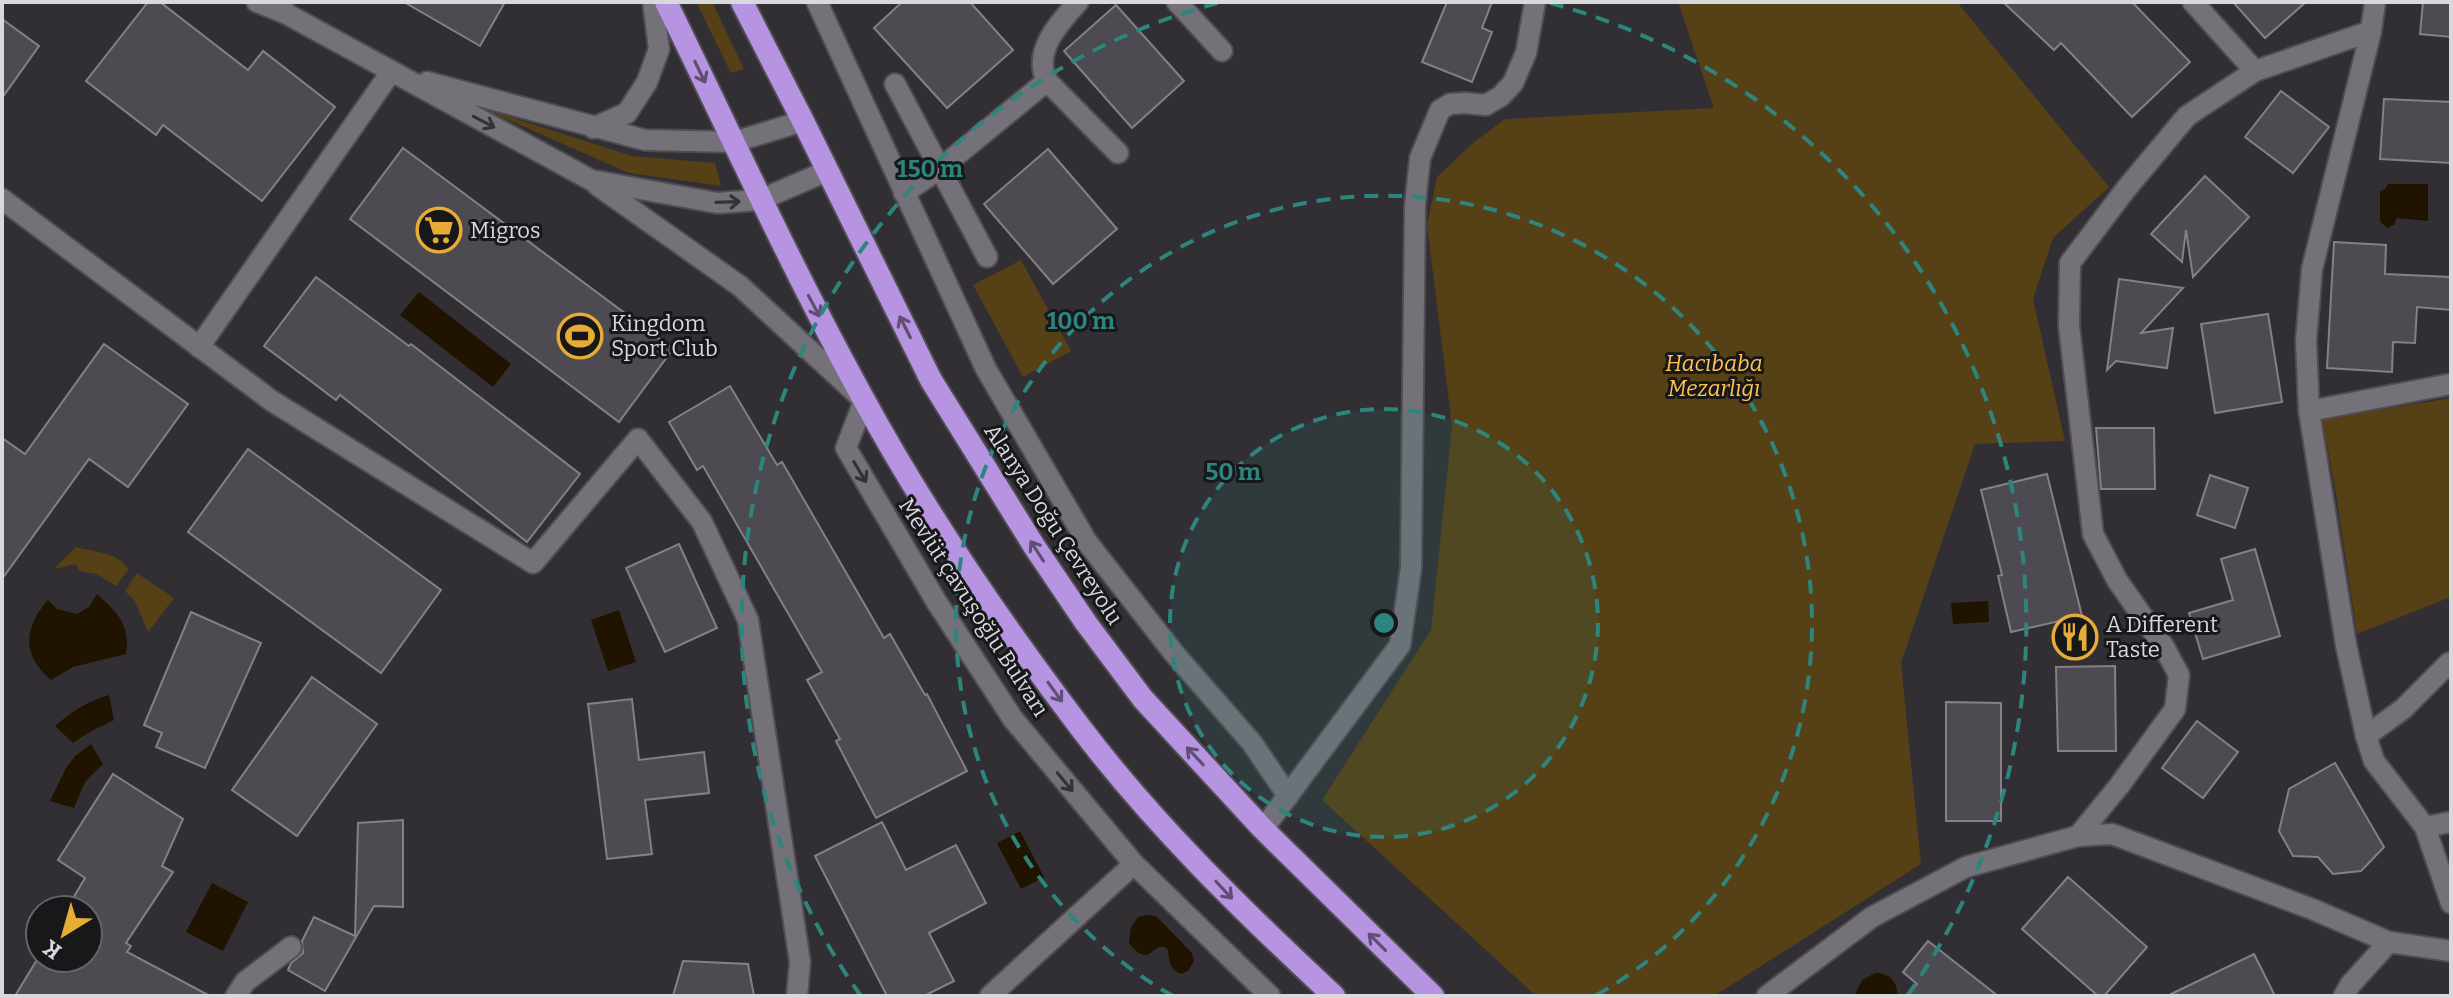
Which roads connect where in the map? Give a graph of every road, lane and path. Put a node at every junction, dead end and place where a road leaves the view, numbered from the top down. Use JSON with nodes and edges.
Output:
{"nodes":[{"id":1,"x":257,"y":2,"type":"edge"},
{"id":2,"x":653,"y":2,"type":"edge"},
{"id":3,"x":666,"y":2,"type":"edge"},
{"id":4,"x":742,"y":2,"type":"edge"},
{"id":5,"x":817,"y":2,"type":"edge"},
{"id":6,"x":1177,"y":2,"type":"edge"},
{"id":7,"x":1535,"y":2,"type":"edge"},
{"id":8,"x":2193,"y":2,"type":"edge"},
{"id":9,"x":2375,"y":2,"type":"edge"},
{"id":10,"x":1074,"y":4,"type":"edge"},
{"id":11,"x":283,"y":8,"type":"edge"},
{"id":12,"x":2371,"y":31,"type":"junction"},
{"id":13,"x":1222,"y":51,"type":"dead end"},
{"id":14,"x":2255,"y":71,"type":"junction"},
{"id":15,"x":391,"y":72,"type":"junction"},
{"id":16,"x":1047,"y":81,"type":"junction"},
{"id":17,"x":895,"y":84,"type":"dead end"},
{"id":18,"x":803,"y":121,"type":"junction"},
{"id":19,"x":593,"y":128,"type":"junction"},
{"id":20,"x":734,"y":142,"type":"junction"},
{"id":21,"x":1118,"y":153,"type":"dead end"},
{"id":22,"x":941,"y":168,"type":"junction"},
{"id":23,"x":827,"y":171,"type":"junction"},
{"id":24,"x":591,"y":180,"type":"junction"},
{"id":25,"x":904,"y":193,"type":"junction"},
{"id":26,"x":2,"y":199,"type":"edge"},
{"id":27,"x":760,"y":200,"type":"junction"},
{"id":28,"x":987,"y":257,"type":"dead end"},
{"id":29,"x":199,"y":347,"type":"junction"},
{"id":30,"x":2451,"y":384,"type":"edge"},
{"id":31,"x":864,"y":401,"type":"junction"},
{"id":32,"x":2309,"y":411,"type":"junction"},
{"id":33,"x":2449,"y":663,"type":"dead end"},
{"id":34,"x":2366,"y":736,"type":"junction"},
{"id":35,"x":1288,"y":796,"type":"junction"},
{"id":36,"x":2451,"y":822,"type":"edge"},
{"id":37,"x":2425,"y":827,"type":"junction"},
{"id":38,"x":1263,"y":829,"type":"junction"},
{"id":39,"x":2078,"y":836,"type":"junction"},
{"id":40,"x":1134,"y":864,"type":"junction"},
{"id":41,"x":2451,"y":903,"type":"edge"},
{"id":42,"x":2389,"y":942,"type":"junction"},
{"id":43,"x":291,"y":947,"type":"dead end"},
{"id":44,"x":2451,"y":951,"type":"edge"},
{"id":45,"x":236,"y":996,"type":"edge"},
{"id":46,"x":797,"y":996,"type":"edge"},
{"id":47,"x":990,"y":996,"type":"edge"},
{"id":48,"x":1270,"y":996,"type":"edge"},
{"id":49,"x":1334,"y":996,"type":"edge"},
{"id":50,"x":1433,"y":996,"type":"edge"},
{"id":51,"x":1767,"y":996,"type":"edge"},
{"id":52,"x":2344,"y":996,"type":"edge"}],
"edges":[{"from":1,"to":11,"type":"street"},
{"from":2,"to":19,"type":"street"},
{"from":3,"to":20,"type":"highway","one_way":true},
{"from":4,"to":18,"type":"highway","name":"Alanya Doğu Çevreyolu"},
{"from":5,"to":25,"type":"street"},
{"from":6,"to":13,"type":"street"},
{"from":7,"to":35,"type":"street"},
{"from":8,"to":14,"type":"street"},
{"from":9,"to":12,"type":"street"},
{"from":10,"to":16,"type":"street"},
{"from":11,"to":15,"type":"street"},
{"from":12,"to":14,"type":"street"},
{"from":12,"to":32,"type":"street"},
{"from":14,"to":39,"type":"street"},
{"from":15,"to":19,"type":"street"},
{"from":15,"to":24,"type":"street","one_way":true},
{"from":15,"to":29,"type":"street"},
{"from":16,"to":21,"type":"street"},
{"from":16,"to":22,"type":"street"},
{"from":17,"to":22,"type":"street"},
{"from":18,"to":20,"type":"street"},
{"from":18,"to":23,"type":"highway","name":"Alanya Doğu Çevreyolu"},
{"from":19,"to":20,"type":"street"},
{"from":20,"to":27,"type":"highway"},
{"from":22,"to":25,"type":"street"},
{"from":22,"to":28,"type":"street"},
{"from":23,"to":27,"type":"street"},
{"from":38,"to":23,"type":"highway","name":"Alanya Doğu Çevreyolu","one_way":true},
{"from":24,"to":27,"type":"street","one_way":true},
{"from":24,"to":31,"type":"street"},
{"from":25,"to":35,"type":"street"},
{"from":26,"to":29,"type":"street"},
{"from":27,"to":31,"type":"highway","one_way":true},
{"from":29,"to":46,"type":"street"},
{"from":30,"to":32,"type":"street"},
{"from":31,"to":40,"type":"street","name":"Mevlüt çavuşoğlu Bulvarı","one_way":true},
{"from":31,"to":49,"type":"highway","one_way":true},
{"from":32,"to":34,"type":"street"},
{"from":33,"to":34,"type":"street"},
{"from":34,"to":37,"type":"street"},
{"from":35,"to":38,"type":"street"},
{"from":36,"to":37,"type":"street"},
{"from":37,"to":41,"type":"street"},
{"from":50,"to":38,"type":"highway","name":"Alanya Doğu Çevreyolu","one_way":true},
{"from":39,"to":42,"type":"street"},
{"from":39,"to":51,"type":"street"},
{"from":40,"to":47,"type":"street"},
{"from":40,"to":48,"type":"street","name":"Mevlüt çavuşoğlu Bulvarı"},
{"from":42,"to":44,"type":"street"},
{"from":42,"to":52,"type":"street"},
{"from":43,"to":45,"type":"street"}]}
